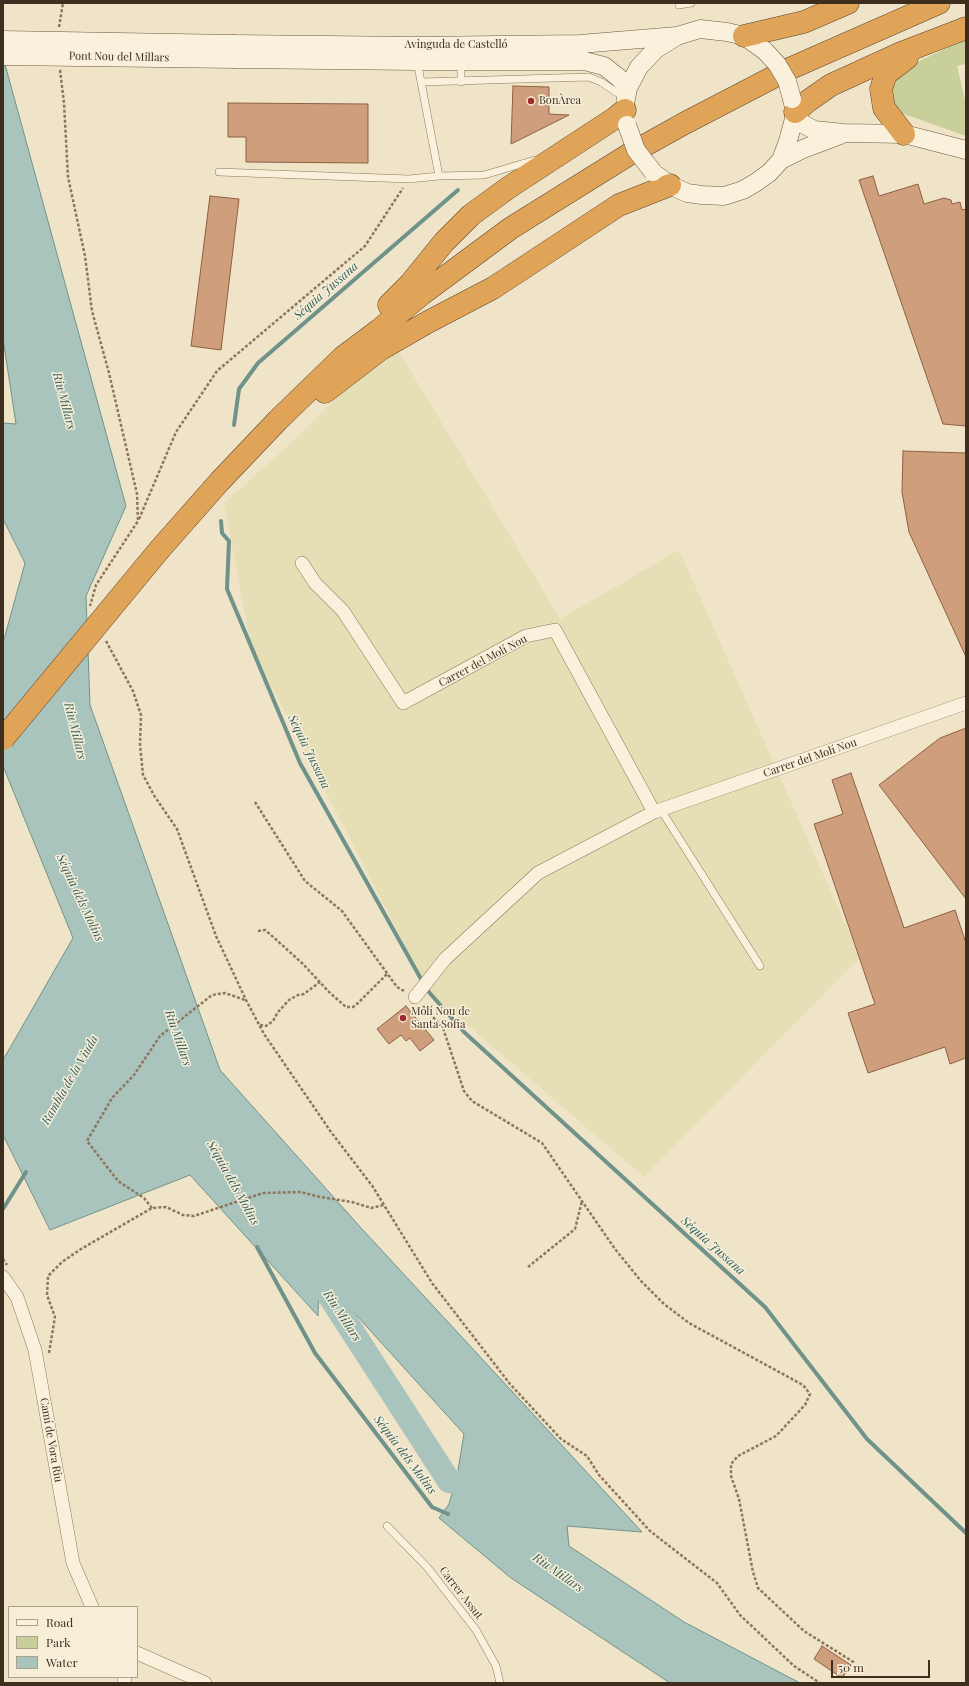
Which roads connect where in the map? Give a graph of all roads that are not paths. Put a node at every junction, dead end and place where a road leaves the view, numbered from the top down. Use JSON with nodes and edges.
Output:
{"nodes":[{"id":1,"x":678,"y":3,"type":"edge"},
{"id":2,"x":691,"y":3,"type":"edge"},
{"id":3,"x":848,"y":3,"type":"edge"},
{"id":4,"x":939,"y":3,"type":"edge"},
{"id":5,"x":956,"y":32,"type":"edge"},
{"id":6,"x":677,"y":36,"type":"junction"},
{"id":7,"x":744,"y":36,"type":"junction"},
{"id":8,"x":3,"y":40,"type":"edge"},
{"id":9,"x":235,"y":51,"type":"junction"},
{"id":10,"x":3,"y":56,"type":"edge"},
{"id":11,"x":417,"y":61,"type":"junction"},
{"id":12,"x":461,"y":61,"type":"junction"},
{"id":13,"x":421,"y":82,"type":"junction"},
{"id":14,"x":461,"y":82,"type":"junction"},
{"id":15,"x":626,"y":105,"type":"junction"},
{"id":16,"x":794,"y":110,"type":"junction"},
{"id":17,"x":844,"y":133,"type":"junction"},
{"id":18,"x":904,"y":134,"type":"junction"},
{"id":19,"x":961,"y":147,"type":"edge"},
{"id":20,"x":562,"y":152,"type":"junction"},
{"id":21,"x":966,"y":157,"type":"edge"},
{"id":22,"x":781,"y":160,"type":"junction"},
{"id":23,"x":219,"y":172,"type":"dead end"},
{"id":24,"x":440,"y":176,"type":"junction"},
{"id":25,"x":661,"y":179,"type":"junction"},
{"id":26,"x":343,"y":357,"type":"junction"},
{"id":27,"x":278,"y":420,"type":"junction"},
{"id":28,"x":302,"y":563,"type":"dead end"},
{"id":29,"x":966,"y":703,"type":"edge"},
{"id":30,"x":3,"y":739,"type":"edge"},
{"id":31,"x":658,"y":811,"type":"junction"},
{"id":32,"x":760,"y":966,"type":"dead end"},
{"id":33,"x":414,"y":997,"type":"road end"},
{"id":34,"x":3,"y":1277,"type":"edge"},
{"id":35,"x":387,"y":1526,"type":"dead end"},
{"id":36,"x":92,"y":1606,"type":"edge"},
{"id":37,"x":138,"y":1653,"type":"edge"},
{"id":38,"x":205,"y":1683,"type":"edge"},
{"id":39,"x":500,"y":1683,"type":"edge"}],
"edges":[{"from":1,"to":2,"type":"lane"},
{"from":3,"to":7,"type":"highway"},
{"from":4,"to":26,"type":"highway"},
{"from":5,"to":16,"type":"highway"},
{"from":5,"to":18,"type":"highway"},
{"from":6,"to":7,"type":"main road"},
{"from":6,"to":9,"type":"main road","name":"Avinguda de Castelló"},
{"from":6,"to":15,"type":"main road"},
{"from":7,"to":16,"type":"main road","bridge":true},
{"from":8,"to":9,"type":"main road","name":"Pont Nou del Millars","bridge":true},
{"from":9,"to":10,"type":"main road","name":"Pont Nou del Millars","bridge":true},
{"from":9,"to":11,"type":"main road","name":"Avinguda de Castelló"},
{"from":11,"to":12,"type":"main road","name":"Avinguda de Castelló"},
{"from":11,"to":13,"type":"lane"},
{"from":12,"to":14,"type":"lane"},
{"from":12,"to":15,"type":"main road","name":"Avinguda de Castelló"},
{"from":13,"to":14,"type":"lane"},
{"from":13,"to":24,"type":"lane"},
{"from":14,"to":15,"type":"lane"},
{"from":15,"to":20,"type":"highway"},
{"from":15,"to":25,"type":"main road","bridge":true},
{"from":16,"to":17,"type":"main road"},
{"from":16,"to":22,"type":"main road"},
{"from":17,"to":18,"type":"main road"},
{"from":17,"to":22,"type":"main road"},
{"from":18,"to":19,"type":"main road"},
{"from":19,"to":21,"type":"main road"},
{"from":20,"to":24,"type":"lane"},
{"from":20,"to":26,"type":"highway"},
{"from":22,"to":25,"type":"main road"},
{"from":23,"to":24,"type":"lane"},
{"from":25,"to":27,"type":"highway"},
{"from":26,"to":27,"type":"highway"},
{"from":27,"to":30,"type":"highway","bridge":true},
{"from":28,"to":31,"type":"street","name":"Carrer del Molí Nou"},
{"from":29,"to":31,"type":"street","name":"Carrer del Molí Nou"},
{"from":31,"to":32,"type":"lane"},
{"from":31,"to":33,"type":"street","name":"Carrer del Molí Nou"},
{"from":34,"to":36,"type":"street","name":"Camí de Vora Riu"},
{"from":35,"to":39,"type":"lane","name":"Carrer Assut"},
{"from":37,"to":38,"type":"street"}]}
